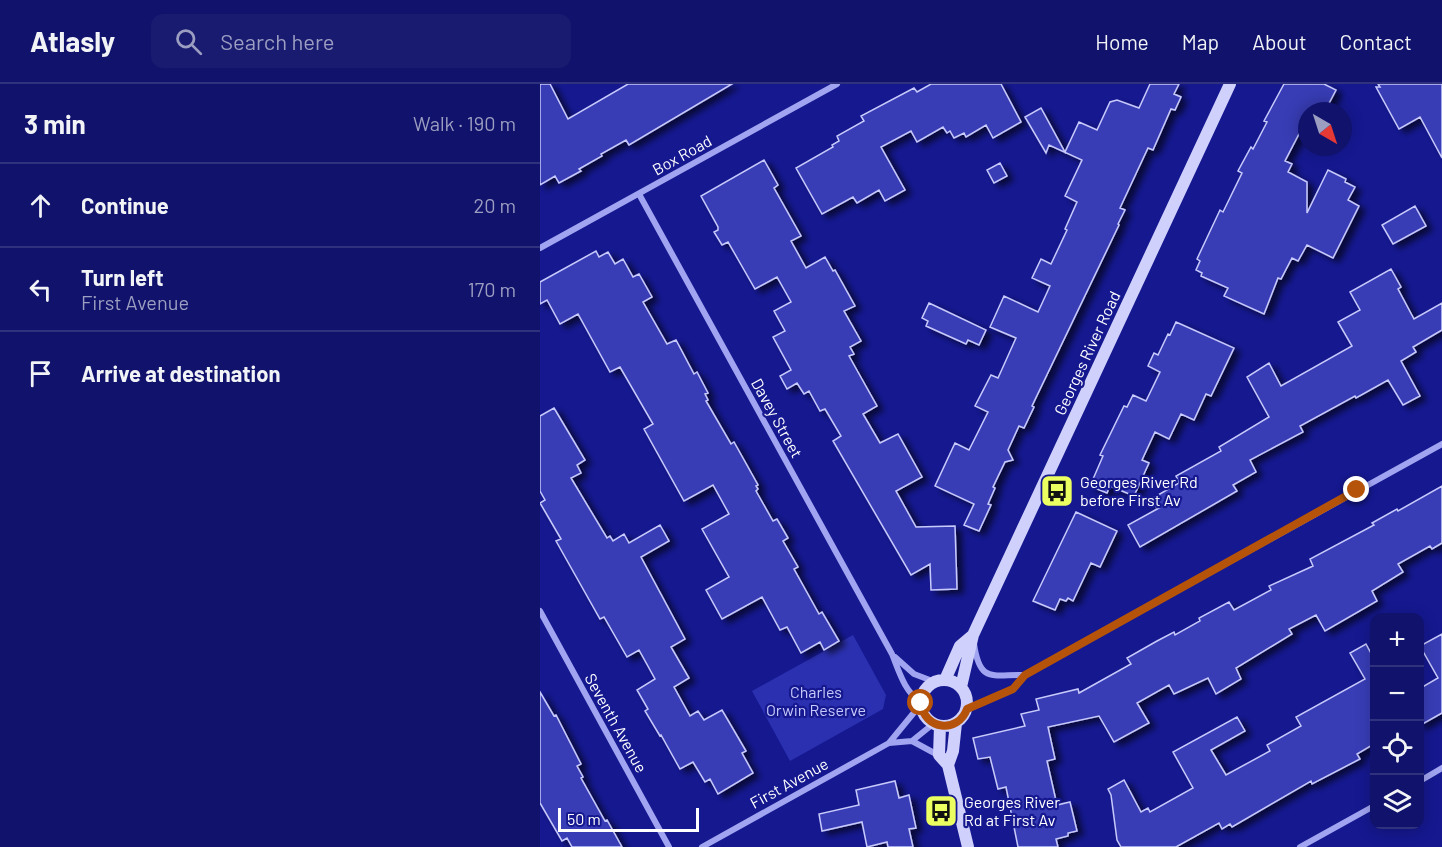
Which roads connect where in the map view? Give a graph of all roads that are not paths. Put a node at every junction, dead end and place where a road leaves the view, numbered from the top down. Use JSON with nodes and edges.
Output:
{"nodes":[{"id":1,"x":837,"y":84,"type":"edge"},
{"id":2,"x":1230,"y":84,"type":"edge"},
{"id":3,"x":639,"y":194,"type":"junction"},
{"id":4,"x":540,"y":248,"type":"edge"},
{"id":5,"x":1442,"y":444,"type":"edge"},
{"id":6,"x":540,"y":611,"type":"edge"},
{"id":7,"x":973,"y":635,"type":"junction"},
{"id":8,"x":892,"y":654,"type":"junction"},
{"id":9,"x":1025,"y":675,"type":"junction"},
{"id":10,"x":940,"y":681,"type":"junction"},
{"id":11,"x":961,"y":687,"type":"junction"},
{"id":12,"x":921,"y":704,"type":"junction"},
{"id":13,"x":967,"y":709,"type":"junction"},
{"id":14,"x":956,"y":723,"type":"junction"},
{"id":15,"x":936,"y":725,"type":"junction"},
{"id":16,"x":912,"y":741,"type":"junction"},
{"id":17,"x":889,"y":743,"type":"junction"},
{"id":18,"x":939,"y":756,"type":"junction"},
{"id":19,"x":948,"y":765,"type":"junction"},
{"id":20,"x":1442,"y":768,"type":"edge"},
{"id":21,"x":1424,"y":778,"type":"edge"},
{"id":22,"x":1370,"y":808,"type":"edge"},
{"id":23,"x":669,"y":847,"type":"edge"},
{"id":24,"x":702,"y":847,"type":"edge"},
{"id":25,"x":968,"y":847,"type":"edge"},
{"id":26,"x":1300,"y":847,"type":"edge"}],
"edges":[{"from":1,"to":3,"type":"street","name":"Box Road"},
{"from":2,"to":7,"type":"street","name":"Georges River Road"},
{"from":3,"to":4,"type":"street","name":"Box Road"},
{"from":3,"to":8,"type":"street","name":"Davey Street"},
{"from":5,"to":9,"type":"street"},
{"from":6,"to":23,"type":"street","name":"Seventh Avenue"},
{"from":7,"to":9,"type":"street"},
{"from":7,"to":10,"type":"street","name":"Georges River Road"},
{"from":7,"to":11,"type":"street","name":"Georges River Road"},
{"from":8,"to":10,"type":"street","name":"Davey Street"},
{"from":8,"to":12,"type":"street","name":"Davey Street"},
{"from":9,"to":13,"type":"street"},
{"from":10,"to":11,"type":"street"},
{"from":10,"to":12,"type":"street"},
{"from":11,"to":13,"type":"street"},
{"from":12,"to":15,"type":"street"},
{"from":12,"to":17,"type":"street","name":"First Avenue"},
{"from":13,"to":14,"type":"street"},
{"from":14,"to":15,"type":"street"},
{"from":14,"to":19,"type":"street"},
{"from":15,"to":16,"type":"street"},
{"from":15,"to":18,"type":"street"},
{"from":16,"to":17,"type":"street","name":"First Avenue"},
{"from":16,"to":18,"type":"street"},
{"from":17,"to":24,"type":"street","name":"First Avenue"},
{"from":18,"to":19,"type":"street"},
{"from":19,"to":25,"type":"street"},
{"from":20,"to":21,"type":"street"},
{"from":22,"to":26,"type":"street"}]}
